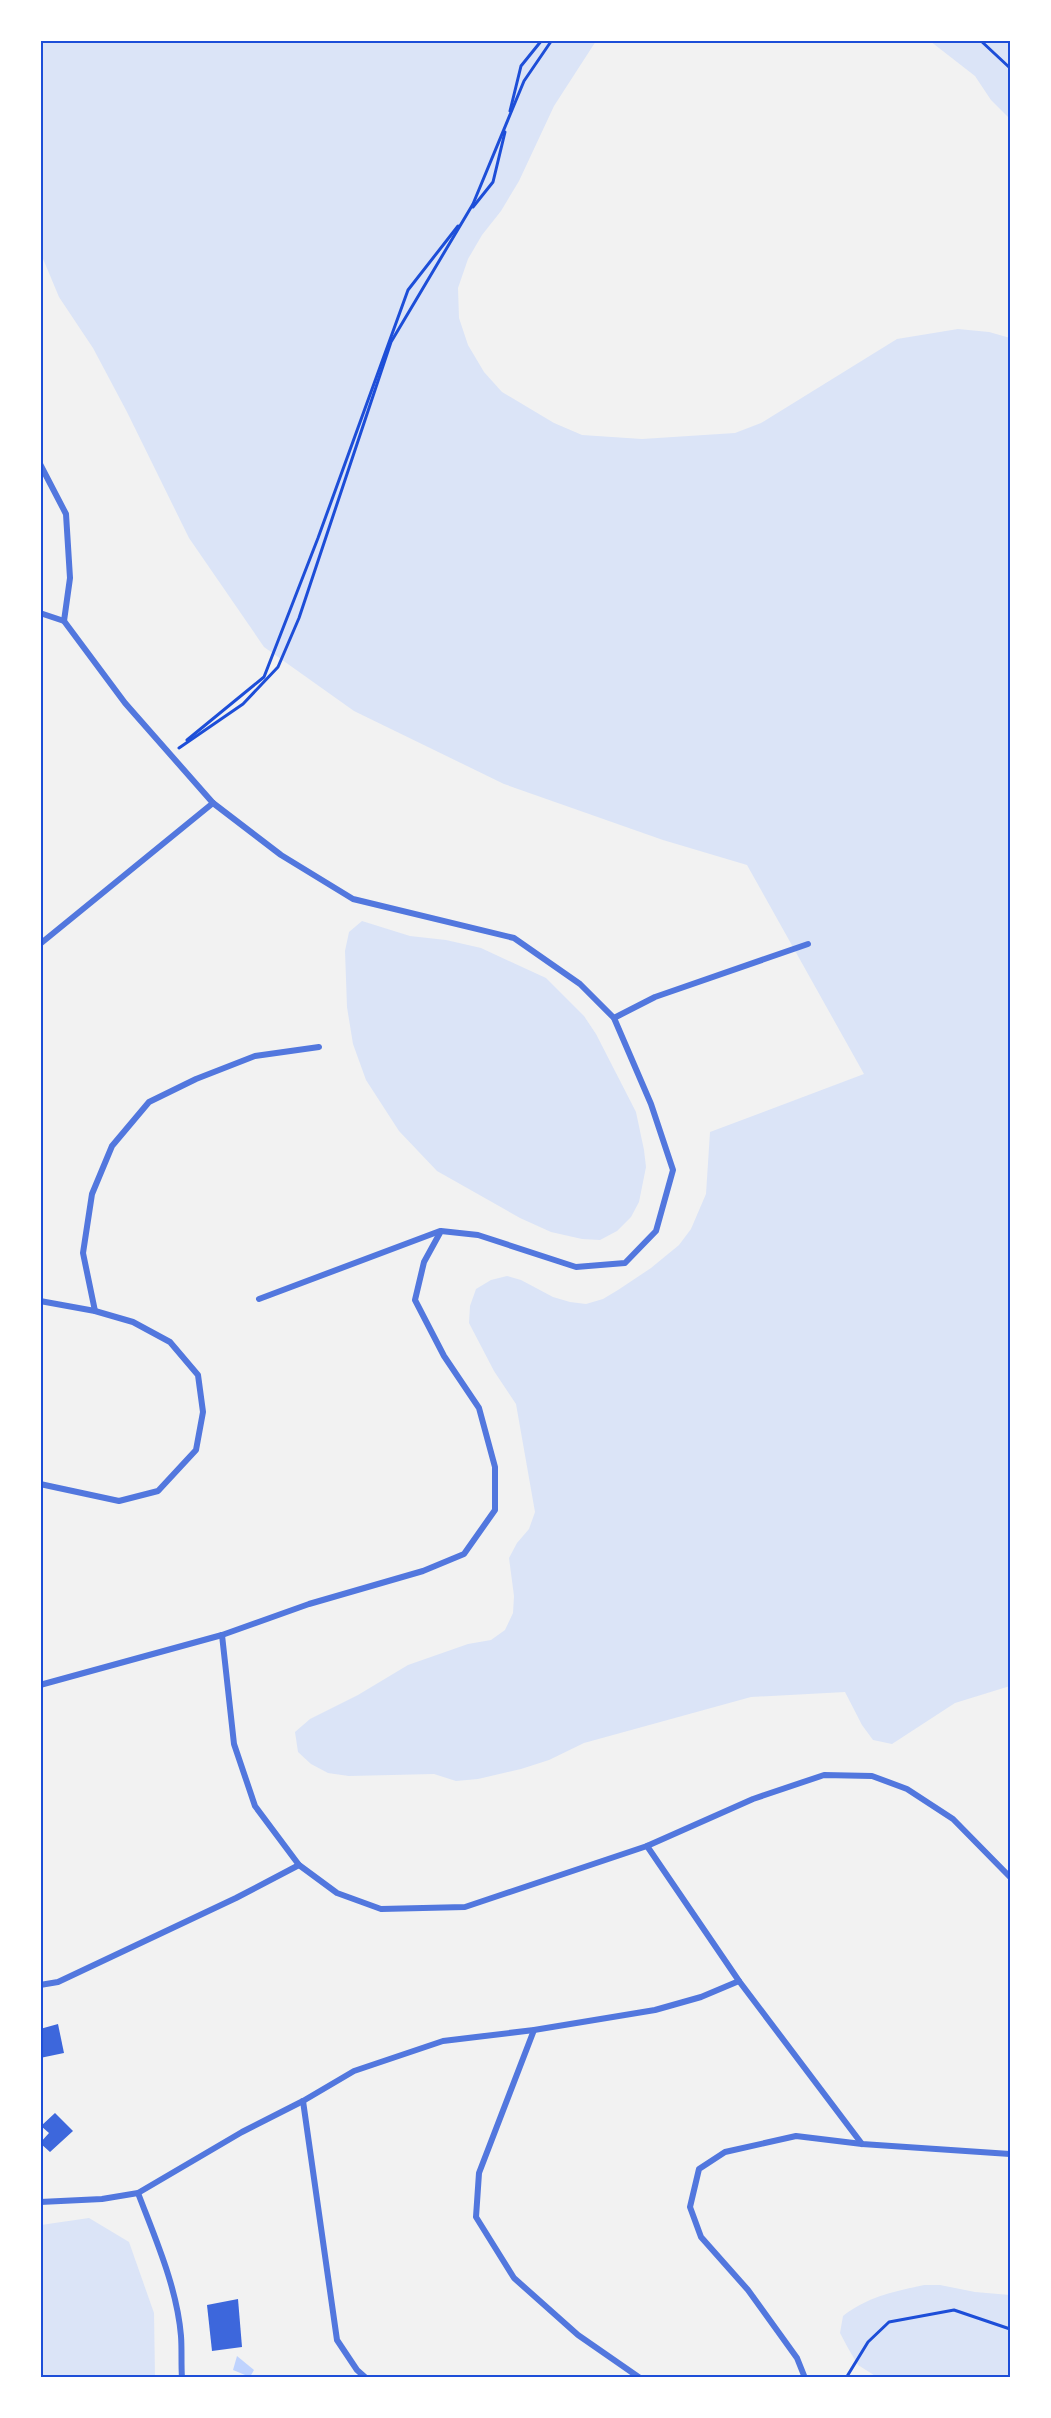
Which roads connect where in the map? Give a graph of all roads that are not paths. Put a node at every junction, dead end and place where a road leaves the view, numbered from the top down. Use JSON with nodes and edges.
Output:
{"nodes":[{"id":1,"x":40,"y":464,"type":"edge"},
{"id":2,"x":40,"y":613,"type":"edge"},
{"id":3,"x":64,"y":621,"type":"junction"},
{"id":4,"x":213,"y":803,"type":"junction"},
{"id":5,"x":40,"y":944,"type":"edge"},
{"id":6,"x":808,"y":944,"type":"dead end"},
{"id":7,"x":614,"y":1018,"type":"junction"},
{"id":8,"x":319,"y":1047,"type":"dead end"},
{"id":9,"x":441,"y":1231,"type":"junction"},
{"id":10,"x":259,"y":1299,"type":"dead end"},
{"id":11,"x":40,"y":1301,"type":"edge"},
{"id":12,"x":95,"y":1311,"type":"junction"},
{"id":13,"x":40,"y":1484,"type":"edge"},
{"id":14,"x":222,"y":1635,"type":"junction"},
{"id":15,"x":40,"y":1685,"type":"edge"},
{"id":16,"x":647,"y":1846,"type":"junction"},
{"id":17,"x":299,"y":1865,"type":"junction"},
{"id":18,"x":1009,"y":1875,"type":"edge"},
{"id":19,"x":740,"y":1981,"type":"junction"},
{"id":20,"x":40,"y":1985,"type":"edge"},
{"id":21,"x":534,"y":2031,"type":"junction"},
{"id":22,"x":303,"y":2101,"type":"junction"},
{"id":23,"x":862,"y":2144,"type":"junction"},
{"id":24,"x":1011,"y":2154,"type":"edge"},
{"id":25,"x":138,"y":2193,"type":"junction"},
{"id":26,"x":40,"y":2202,"type":"edge"},
{"id":27,"x":182,"y":2378,"type":"edge"},
{"id":28,"x":366,"y":2378,"type":"edge"},
{"id":29,"x":640,"y":2378,"type":"edge"},
{"id":30,"x":805,"y":2378,"type":"edge"}],
"edges":[{"from":1,"to":3,"type":"street"},
{"from":2,"to":3,"type":"street"},
{"from":3,"to":4,"type":"street"},
{"from":4,"to":5,"type":"street"},
{"from":4,"to":7,"type":"street"},
{"from":6,"to":7,"type":"street"},
{"from":7,"to":9,"type":"street"},
{"from":8,"to":12,"type":"street"},
{"from":9,"to":10,"type":"street"},
{"from":9,"to":14,"type":"street"},
{"from":11,"to":12,"type":"street"},
{"from":12,"to":13,"type":"street"},
{"from":14,"to":15,"type":"street"},
{"from":14,"to":17,"type":"street"},
{"from":16,"to":17,"type":"street"},
{"from":16,"to":18,"type":"street"},
{"from":16,"to":19,"type":"street"},
{"from":17,"to":20,"type":"street"},
{"from":19,"to":21,"type":"street"},
{"from":19,"to":23,"type":"street"},
{"from":21,"to":22,"type":"street"},
{"from":21,"to":29,"type":"street"},
{"from":22,"to":25,"type":"street"},
{"from":22,"to":28,"type":"street"},
{"from":23,"to":24,"type":"street"},
{"from":23,"to":30,"type":"street"},
{"from":25,"to":26,"type":"street"},
{"from":25,"to":27,"type":"street"}]}
